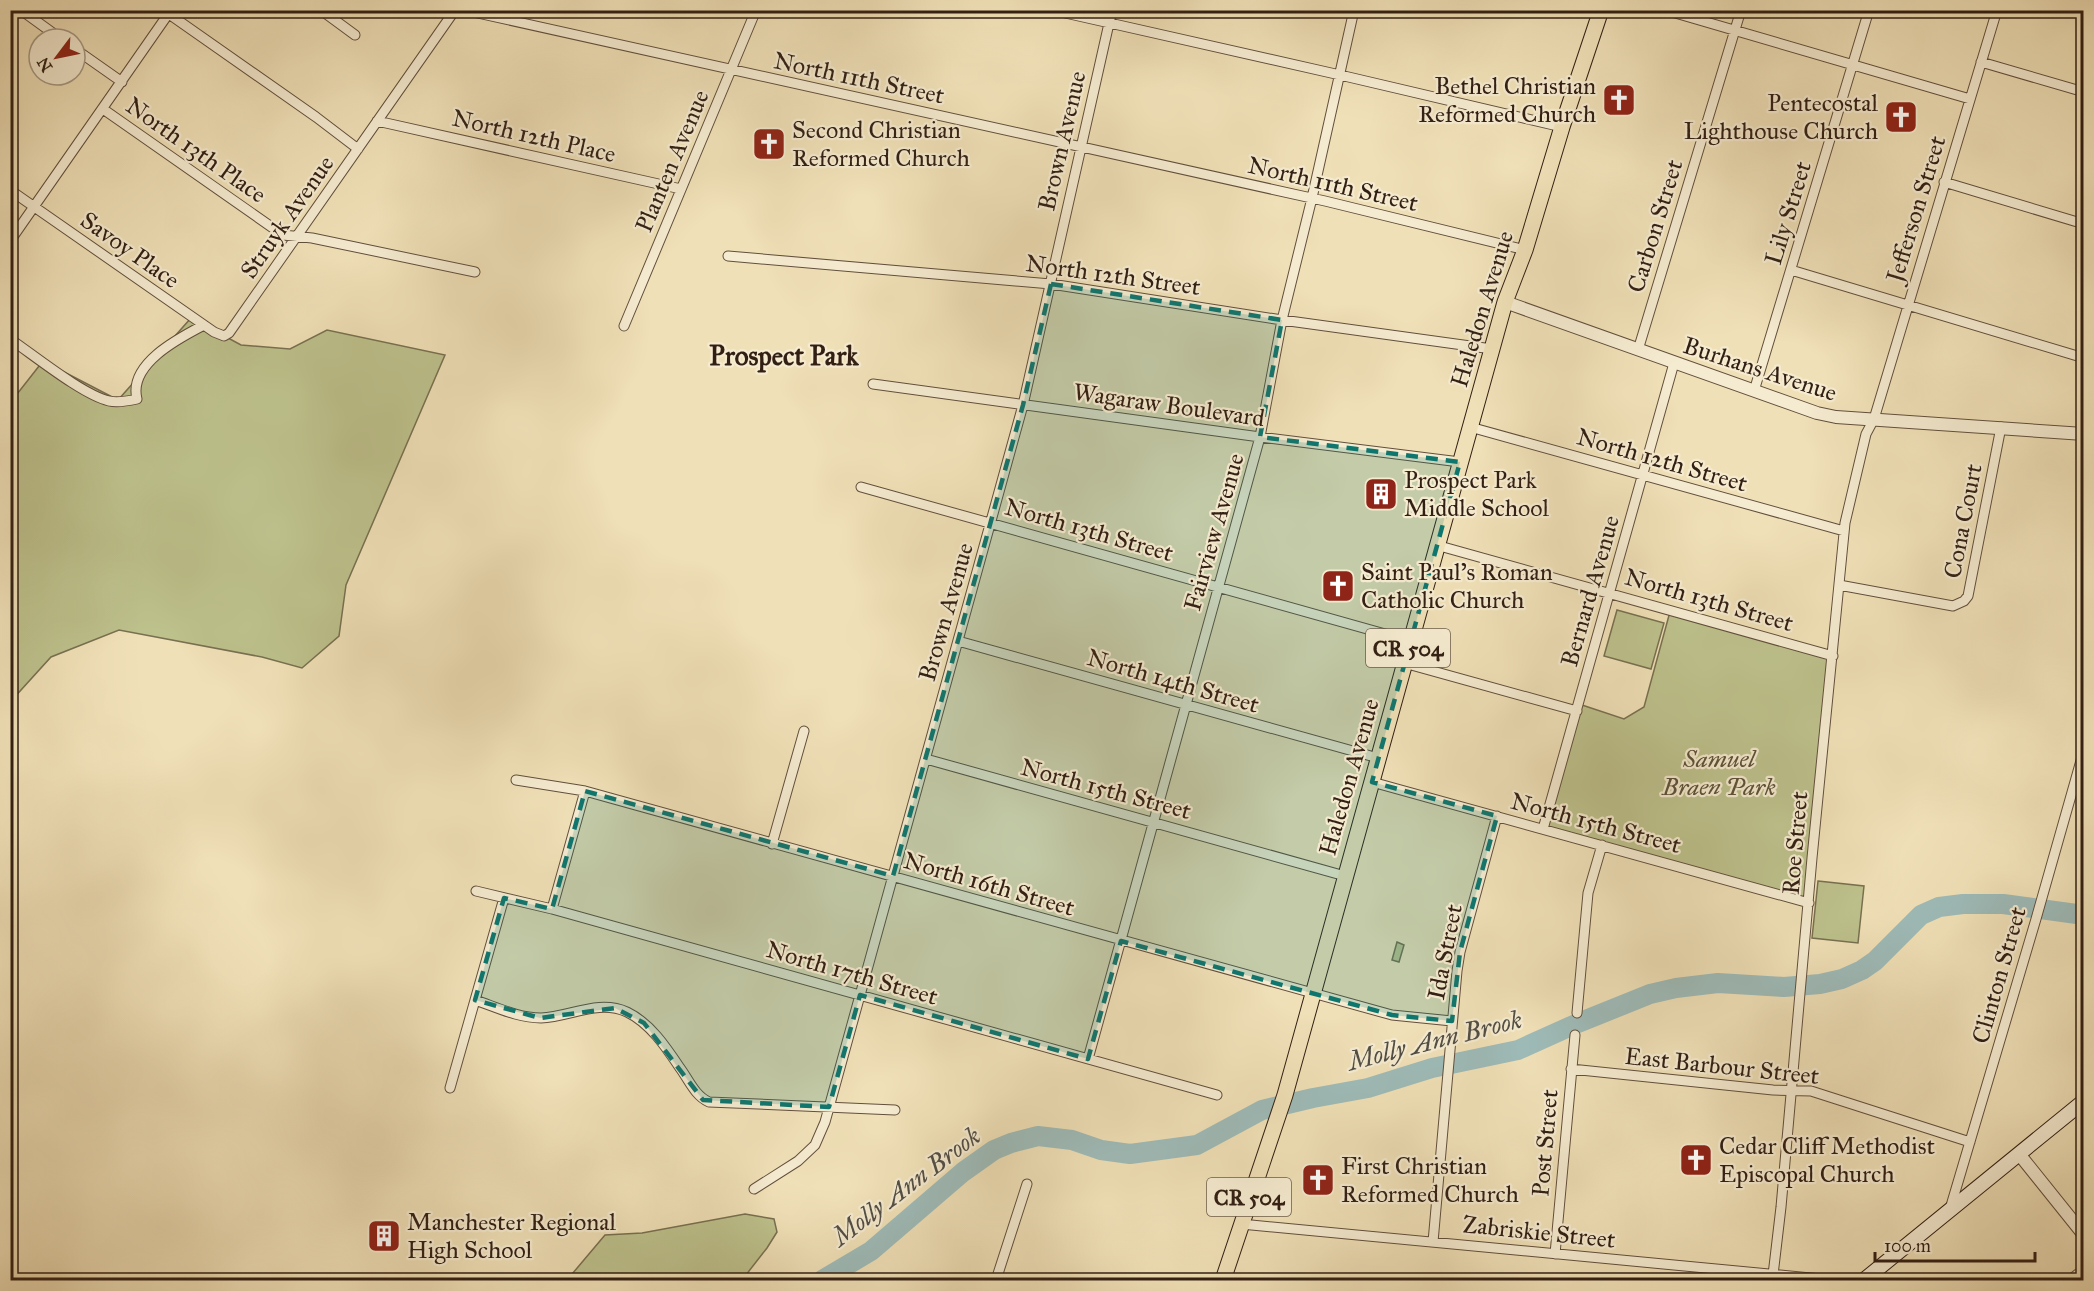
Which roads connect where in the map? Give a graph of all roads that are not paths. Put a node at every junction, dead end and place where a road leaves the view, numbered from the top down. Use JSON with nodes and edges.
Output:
{"nodes":[{"id":1,"x":21,"y":10,"type":"edge"},
{"id":2,"x":321,"y":10,"type":"edge"},
{"id":3,"x":454,"y":10,"type":"edge"},
{"id":4,"x":464,"y":10,"type":"edge"},
{"id":5,"x":756,"y":10,"type":"edge"},
{"id":6,"x":1052,"y":10,"type":"edge"},
{"id":7,"x":1112,"y":10,"type":"edge"},
{"id":8,"x":1354,"y":10,"type":"edge"},
{"id":9,"x":1601,"y":10,"type":"edge"},
{"id":10,"x":1665,"y":10,"type":"edge"},
{"id":11,"x":1741,"y":10,"type":"edge"},
{"id":12,"x":1869,"y":10,"type":"edge"},
{"id":13,"x":1996,"y":10,"type":"edge"},
{"id":14,"x":170,"y":12,"type":"edge"},
{"id":15,"x":1109,"y":23,"type":"junction"},
{"id":16,"x":44,"y":27,"type":"edge"},
{"id":17,"x":1735,"y":30,"type":"junction"},
{"id":18,"x":355,"y":34,"type":"dead end"},
{"id":19,"x":87,"y":57,"type":"edge"},
{"id":20,"x":1981,"y":62,"type":"junction"},
{"id":21,"x":1852,"y":65,"type":"junction"},
{"id":22,"x":731,"y":70,"type":"junction"},
{"id":23,"x":1340,"y":75,"type":"junction"},
{"id":24,"x":122,"y":82,"type":"junction"},
{"id":25,"x":2084,"y":92,"type":"edge"},
{"id":26,"x":1970,"y":99,"type":"junction"},
{"id":27,"x":103,"y":109,"type":"junction"},
{"id":28,"x":377,"y":121,"type":"junction"},
{"id":29,"x":1562,"y":127,"type":"junction"},
{"id":30,"x":1081,"y":147,"type":"junction"},
{"id":31,"x":358,"y":149,"type":"junction"},
{"id":32,"x":1944,"y":182,"type":"junction"},
{"id":33,"x":681,"y":189,"type":"junction"},
{"id":34,"x":10,"y":190,"type":"edge"},
{"id":35,"x":1312,"y":198,"type":"junction"},
{"id":36,"x":34,"y":207,"type":"junction"},
{"id":37,"x":2084,"y":224,"type":"edge"},
{"id":38,"x":297,"y":236,"type":"junction"},
{"id":39,"x":10,"y":241,"type":"edge"},
{"id":40,"x":1525,"y":250,"type":"junction"},
{"id":41,"x":728,"y":255,"type":"dead end"},
{"id":42,"x":1791,"y":270,"type":"junction"},
{"id":43,"x":475,"y":272,"type":"dead end"},
{"id":44,"x":1050,"y":284,"type":"junction"},
{"id":45,"x":1505,"y":302,"type":"junction"},
{"id":46,"x":1908,"y":305,"type":"junction"},
{"id":47,"x":1282,"y":320,"type":"junction"},
{"id":48,"x":204,"y":325,"type":"junction"},
{"id":49,"x":624,"y":326,"type":"dead end"},
{"id":50,"x":10,"y":339,"type":"edge"},
{"id":51,"x":1492,"y":349,"type":"junction"},
{"id":52,"x":1638,"y":350,"type":"junction"},
{"id":53,"x":2084,"y":358,"type":"edge"},
{"id":54,"x":1674,"y":363,"type":"junction"},
{"id":55,"x":873,"y":384,"type":"dead end"},
{"id":56,"x":1754,"y":392,"type":"junction"},
{"id":57,"x":1023,"y":405,"type":"junction"},
{"id":58,"x":1874,"y":419,"type":"junction"},
{"id":59,"x":1470,"y":427,"type":"junction"},
{"id":60,"x":2001,"y":427,"type":"junction"},
{"id":61,"x":2084,"y":434,"type":"edge"},
{"id":62,"x":1260,"y":438,"type":"junction"},
{"id":63,"x":1460,"y":462,"type":"junction"},
{"id":64,"x":1643,"y":475,"type":"junction"},
{"id":65,"x":861,"y":487,"type":"dead end"},
{"id":66,"x":991,"y":523,"type":"junction"},
{"id":67,"x":1844,"y":531,"type":"junction"},
{"id":68,"x":1436,"y":545,"type":"junction"},
{"id":69,"x":1839,"y":585,"type":"junction"},
{"id":70,"x":1219,"y":586,"type":"junction"},
{"id":71,"x":1610,"y":593,"type":"junction"},
{"id":72,"x":958,"y":641,"type":"junction"},
{"id":73,"x":1410,"y":641,"type":"junction"},
{"id":74,"x":1833,"y":656,"type":"junction"},
{"id":75,"x":1404,"y":663,"type":"junction"},
{"id":76,"x":1186,"y":704,"type":"junction"},
{"id":77,"x":1577,"y":711,"type":"junction"},
{"id":78,"x":804,"y":731,"type":"dead end"},
{"id":79,"x":2084,"y":750,"type":"edge"},
{"id":80,"x":1378,"y":758,"type":"junction"},
{"id":81,"x":926,"y":759,"type":"junction"},
{"id":82,"x":516,"y":780,"type":"dead end"},
{"id":83,"x":1372,"y":782,"type":"junction"},
{"id":84,"x":585,"y":792,"type":"junction"},
{"id":85,"x":1497,"y":816,"type":"junction"},
{"id":86,"x":1153,"y":822,"type":"junction"},
{"id":87,"x":1544,"y":829,"type":"junction"},
{"id":88,"x":772,"y":844,"type":"junction"},
{"id":89,"x":1602,"y":845,"type":"junction"},
{"id":90,"x":893,"y":876,"type":"junction"},
{"id":91,"x":1345,"y":876,"type":"junction"},
{"id":92,"x":476,"y":891,"type":"dead end"},
{"id":93,"x":504,"y":898,"type":"junction"},
{"id":94,"x":1809,"y":903,"type":"junction"},
{"id":95,"x":552,"y":909,"type":"junction"},
{"id":96,"x":1121,"y":941,"type":"junction"},
{"id":97,"x":1312,"y":994,"type":"junction"},
{"id":98,"x":860,"y":995,"type":"junction"},
{"id":99,"x":475,"y":999,"type":"junction"},
{"id":100,"x":1577,"y":1013,"type":"dead end"},
{"id":101,"x":1452,"y":1021,"type":"junction"},
{"id":102,"x":1575,"y":1035,"type":"dead end"},
{"id":103,"x":1088,"y":1059,"type":"junction"},
{"id":104,"x":1571,"y":1069,"type":"junction"},
{"id":105,"x":450,"y":1088,"type":"dead end"},
{"id":106,"x":1792,"y":1090,"type":"junction"},
{"id":107,"x":1217,"y":1095,"type":"dead end"},
{"id":108,"x":2084,"y":1101,"type":"edge"},
{"id":109,"x":829,"y":1107,"type":"junction"},
{"id":110,"x":895,"y":1110,"type":"dead end"},
{"id":111,"x":1970,"y":1142,"type":"junction"},
{"id":112,"x":2019,"y":1154,"type":"junction"},
{"id":113,"x":1027,"y":1184,"type":"dead end"},
{"id":114,"x":754,"y":1189,"type":"dead end"},
{"id":115,"x":1950,"y":1211,"type":"junction"},
{"id":116,"x":1241,"y":1224,"type":"junction"},
{"id":117,"x":2084,"y":1235,"type":"edge"},
{"id":118,"x":1432,"y":1242,"type":"junction"},
{"id":119,"x":1555,"y":1254,"type":"junction"},
{"id":120,"x":2084,"y":1269,"type":"edge"},
{"id":121,"x":1773,"y":1275,"type":"junction"},
{"id":122,"x":996,"y":1281,"type":"edge"},
{"id":123,"x":1223,"y":1281,"type":"edge"},
{"id":124,"x":1832,"y":1281,"type":"edge"},
{"id":125,"x":1864,"y":1281,"type":"edge"},
{"id":126,"x":2070,"y":1281,"type":"edge"}],
"edges":[{"from":1,"to":16,"type":"street"},
{"from":2,"to":18,"type":"street"},
{"from":3,"to":28,"type":"street","name":"Struyk Avenue"},
{"from":4,"to":22,"type":"street","name":"North 11th Street"},
{"from":5,"to":22,"type":"street","name":"Planten Avenue"},
{"from":6,"to":15,"type":"street"},
{"from":7,"to":15,"type":"street","name":"Brown Avenue"},
{"from":8,"to":23,"type":"street","name":"Fairview Avenue"},
{"from":9,"to":29,"type":"main road","name":"Haledon Avenue","number":"CR 504"},
{"from":10,"to":17,"type":"street"},
{"from":11,"to":17,"type":"street","name":"Carbon Street"},
{"from":12,"to":21,"type":"street","name":"Lily Street"},
{"from":13,"to":20,"type":"street","name":"Jefferson Street"},
{"from":14,"to":24,"type":"street"},
{"from":14,"to":31,"type":"street"},
{"from":15,"to":23,"type":"street"},
{"from":15,"to":30,"type":"street","name":"Brown Avenue"},
{"from":17,"to":21,"type":"street"},
{"from":17,"to":52,"type":"street","name":"Carbon Street"},
{"from":19,"to":24,"type":"street"},
{"from":20,"to":25,"type":"street"},
{"from":20,"to":26,"type":"street","name":"Jefferson Street"},
{"from":21,"to":26,"type":"street"},
{"from":21,"to":42,"type":"street","name":"Lily Street"},
{"from":22,"to":30,"type":"street","name":"North 11th Street"},
{"from":22,"to":33,"type":"street","name":"Planten Avenue"},
{"from":23,"to":29,"type":"street"},
{"from":23,"to":35,"type":"street","name":"Fairview Avenue"},
{"from":24,"to":27,"type":"street"},
{"from":26,"to":32,"type":"street","name":"Jefferson Street"},
{"from":27,"to":36,"type":"street"},
{"from":27,"to":38,"type":"street","name":"North 13th Place"},
{"from":28,"to":31,"type":"street","name":"Struyk Avenue"},
{"from":28,"to":33,"type":"street","name":"North 12th Place"},
{"from":29,"to":40,"type":"main road","name":"Haledon Avenue","number":"CR 504"},
{"from":30,"to":35,"type":"street","name":"North 11th Street"},
{"from":30,"to":44,"type":"street","name":"Brown Avenue"},
{"from":31,"to":38,"type":"street","name":"Struyk Avenue"},
{"from":32,"to":37,"type":"street"},
{"from":32,"to":46,"type":"street","name":"Jefferson Street"},
{"from":33,"to":49,"type":"street","name":"Planten Avenue"},
{"from":34,"to":36,"type":"street"},
{"from":35,"to":40,"type":"street","name":"North 11th Street"},
{"from":35,"to":47,"type":"street","name":"Fairview Avenue"},
{"from":36,"to":39,"type":"street"},
{"from":36,"to":48,"type":"street","name":"Savoy Place"},
{"from":38,"to":43,"type":"street","name":"North 13th Place"},
{"from":38,"to":48,"type":"street","name":"Struyk Avenue"},
{"from":40,"to":45,"type":"main road","name":"Haledon Avenue","number":"CR 504"},
{"from":41,"to":44,"type":"street","name":"North 12th Street"},
{"from":42,"to":46,"type":"street"},
{"from":42,"to":56,"type":"street","name":"Lily Street"},
{"from":44,"to":47,"type":"street","name":"North 12th Street"},
{"from":44,"to":57,"type":"street","name":"Brown Avenue"},
{"from":45,"to":51,"type":"main road","name":"Haledon Avenue","number":"CR 504"},
{"from":45,"to":52,"type":"street","name":"Burhans Avenue"},
{"from":46,"to":53,"type":"street"},
{"from":46,"to":58,"type":"street","name":"Jefferson Street"},
{"from":47,"to":51,"type":"street","name":"North 12th Street"},
{"from":47,"to":62,"type":"street","name":"Fairview Avenue"},
{"from":48,"to":50,"type":"street"},
{"from":51,"to":59,"type":"main road","name":"Haledon Avenue","number":"CR 504"},
{"from":52,"to":54,"type":"street","name":"Burhans Avenue"},
{"from":54,"to":56,"type":"street","name":"Burhans Avenue"},
{"from":54,"to":64,"type":"street","name":"Bernard Avenue"},
{"from":55,"to":57,"type":"street","name":"Wagaraw Boulevard"},
{"from":56,"to":58,"type":"street","name":"Burhans Avenue"},
{"from":57,"to":62,"type":"street","name":"Wagaraw Boulevard"},
{"from":57,"to":66,"type":"street","name":"Brown Avenue"},
{"from":58,"to":60,"type":"street","name":"Burhans Avenue"},
{"from":58,"to":67,"type":"street","name":"Roe Street"},
{"from":59,"to":63,"type":"main road","name":"Haledon Avenue","number":"CR 504"},
{"from":59,"to":64,"type":"street","name":"North 12th Street"},
{"from":60,"to":61,"type":"street","name":"Burhans Avenue"},
{"from":60,"to":69,"type":"street","name":"Cona Court"},
{"from":62,"to":63,"type":"street","name":"Wagaraw Boulevard"},
{"from":62,"to":70,"type":"street","name":"Fairview Avenue"},
{"from":63,"to":68,"type":"main road","name":"Haledon Avenue","number":"CR 504"},
{"from":64,"to":67,"type":"street","name":"North 12th Street"},
{"from":64,"to":71,"type":"street","name":"Bernard Avenue"},
{"from":65,"to":66,"type":"street","name":"North 13th Street"},
{"from":66,"to":70,"type":"street","name":"North 13th Street"},
{"from":66,"to":72,"type":"street","name":"Brown Avenue"},
{"from":67,"to":69,"type":"street","name":"Roe Street"},
{"from":68,"to":71,"type":"street","name":"North 13th Street"},
{"from":68,"to":73,"type":"main road","name":"Haledon Avenue","number":"CR 504"},
{"from":69,"to":74,"type":"street","name":"Roe Street"},
{"from":70,"to":73,"type":"street","name":"North 13th Street"},
{"from":70,"to":76,"type":"street","name":"Fairview Avenue"},
{"from":71,"to":74,"type":"street","name":"North 13th Street"},
{"from":71,"to":77,"type":"street","name":"Bernard Avenue"},
{"from":72,"to":76,"type":"street","name":"North 14th Street"},
{"from":72,"to":81,"type":"street","name":"Brown Avenue"},
{"from":73,"to":75,"type":"main road","name":"Haledon Avenue","number":"CR 504"},
{"from":74,"to":94,"type":"street","name":"Roe Street"},
{"from":75,"to":77,"type":"street"},
{"from":75,"to":80,"type":"main road","name":"Haledon Avenue","number":"CR 504"},
{"from":76,"to":80,"type":"street","name":"North 14th Street"},
{"from":76,"to":86,"type":"street","name":"Fairview Avenue"},
{"from":77,"to":87,"type":"street","name":"Bernard Avenue"},
{"from":78,"to":88,"type":"street"},
{"from":79,"to":111,"type":"street","name":"Clinton Street"},
{"from":80,"to":83,"type":"main road","name":"Haledon Avenue","number":"CR 504"},
{"from":81,"to":86,"type":"street","name":"North 15th Street"},
{"from":81,"to":90,"type":"street","name":"Brown Avenue"},
{"from":82,"to":84,"type":"street","name":"North 16th Street"},
{"from":83,"to":85,"type":"street","name":"North 15th Street"},
{"from":83,"to":91,"type":"main road","name":"Haledon Avenue","number":"CR 504"},
{"from":84,"to":88,"type":"street","name":"North 16th Street"},
{"from":84,"to":95,"type":"street"},
{"from":85,"to":87,"type":"street","name":"North 15th Street"},
{"from":85,"to":101,"type":"street","name":"Ida Street"},
{"from":86,"to":91,"type":"street","name":"North 15th Street"},
{"from":86,"to":96,"type":"street","name":"Fairview Avenue"},
{"from":87,"to":89,"type":"street","name":"North 15th Street"},
{"from":88,"to":90,"type":"street","name":"North 16th Street"},
{"from":89,"to":94,"type":"street","name":"North 15th Street"},
{"from":89,"to":100,"type":"street"},
{"from":90,"to":96,"type":"street","name":"North 16th Street"},
{"from":90,"to":98,"type":"street","name":"Brown Avenue"},
{"from":91,"to":97,"type":"main road","name":"Haledon Avenue","number":"CR 504"},
{"from":92,"to":93,"type":"street","name":"North 17th Street"},
{"from":93,"to":95,"type":"street","name":"North 17th Street"},
{"from":93,"to":99,"type":"street"},
{"from":94,"to":106,"type":"street","name":"Roe Street"},
{"from":95,"to":98,"type":"street","name":"North 17th Street"},
{"from":96,"to":97,"type":"street","name":"North 16th Street"},
{"from":96,"to":103,"type":"street","name":"Fairview Avenue"},
{"from":97,"to":101,"type":"street","name":"North 16th Street"},
{"from":97,"to":116,"type":"main road","name":"Haledon Avenue","number":"CR 504"},
{"from":98,"to":103,"type":"street","name":"North 17th Street"},
{"from":98,"to":109,"type":"street","name":"Brown Avenue"},
{"from":99,"to":105,"type":"street"},
{"from":99,"to":109,"type":"street"},
{"from":101,"to":118,"type":"street","name":"Ida Street"},
{"from":102,"to":104,"type":"street","name":"Post Street"},
{"from":103,"to":107,"type":"street","name":"North 17th Street"},
{"from":104,"to":106,"type":"street","name":"East Barbour Street"},
{"from":104,"to":119,"type":"street","name":"Post Street"},
{"from":106,"to":111,"type":"street","name":"East Barbour Street"},
{"from":106,"to":121,"type":"street","name":"Roe Street"},
{"from":108,"to":112,"type":"main road"},
{"from":109,"to":110,"type":"street"},
{"from":109,"to":114,"type":"street","name":"Brown Avenue"},
{"from":111,"to":115,"type":"street","name":"Clinton Street"},
{"from":112,"to":115,"type":"main road"},
{"from":112,"to":117,"type":"street"},
{"from":113,"to":122,"type":"street"},
{"from":115,"to":125,"type":"main road"},
{"from":116,"to":118,"type":"street","name":"Zabriskie Street"},
{"from":116,"to":123,"type":"main road","name":"Haledon Avenue","number":"CR 504"},
{"from":118,"to":119,"type":"street","name":"Zabriskie Street"},
{"from":119,"to":121,"type":"street","name":"Zabriskie Street"},
{"from":120,"to":126,"type":"street"},
{"from":121,"to":124,"type":"street","name":"Zabriskie Street"}]}
